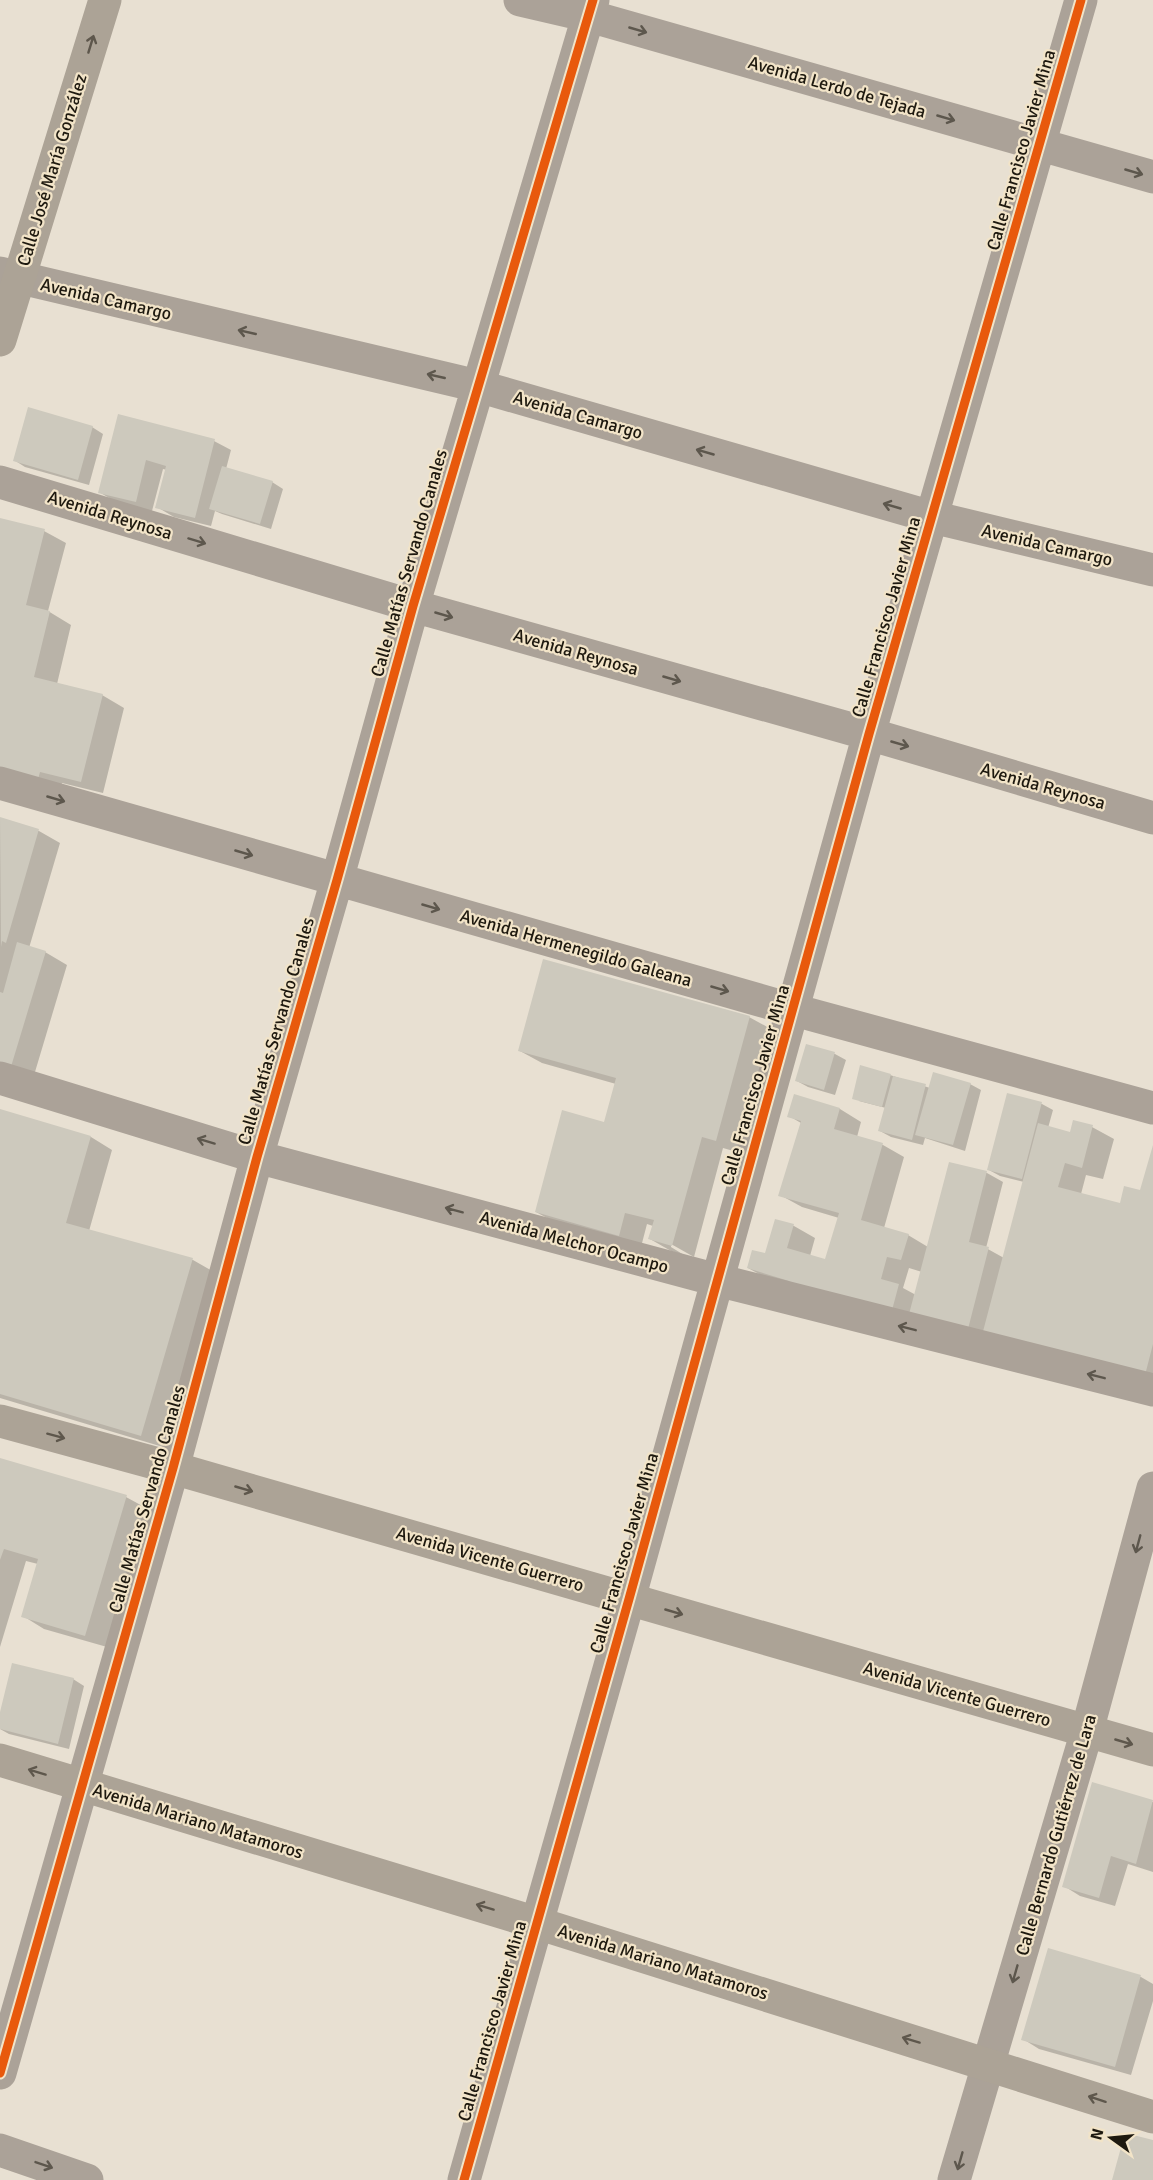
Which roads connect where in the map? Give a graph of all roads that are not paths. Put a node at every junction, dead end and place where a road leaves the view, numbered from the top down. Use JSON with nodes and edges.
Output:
{"nodes":[{"id":1,"x":105,"y":0,"type":"edge"},
{"id":2,"x":520,"y":0,"type":"edge"},
{"id":3,"x":1081,"y":0,"type":"edge"},
{"id":4,"x":591,"y":8,"type":"edge"},
{"id":5,"x":1039,"y":145,"type":"junction"},
{"id":6,"x":1153,"y":177,"type":"edge"},
{"id":7,"x":9,"y":276,"type":"edge"},
{"id":8,"x":0,"y":340,"type":"edge"},
{"id":9,"x":478,"y":386,"type":"junction"},
{"id":10,"x":0,"y":482,"type":"edge"},
{"id":11,"x":932,"y":517,"type":"junction"},
{"id":12,"x":1153,"y":570,"type":"edge"},
{"id":13,"x":413,"y":606,"type":"junction"},
{"id":14,"x":869,"y":734,"type":"junction"},
{"id":15,"x":0,"y":783,"type":"edge"},
{"id":16,"x":1153,"y":818,"type":"edge"},
{"id":17,"x":337,"y":880,"type":"junction"},
{"id":18,"x":794,"y":1010,"type":"junction"},
{"id":19,"x":0,"y":1078,"type":"edge"},
{"id":20,"x":1153,"y":1108,"type":"edge"},
{"id":21,"x":257,"y":1157,"type":"junction"},
{"id":22,"x":717,"y":1280,"type":"junction"},
{"id":23,"x":1153,"y":1390,"type":"edge"},
{"id":24,"x":0,"y":1421,"type":"edge"},
{"id":25,"x":174,"y":1468,"type":"junction"},
{"id":26,"x":1153,"y":1488,"type":"edge"},
{"id":27,"x":629,"y":1599,"type":"junction"},
{"id":28,"x":1087,"y":1731,"type":"junction"},
{"id":29,"x":1153,"y":1750,"type":"edge"},
{"id":30,"x":0,"y":1760,"type":"edge"},
{"id":31,"x":82,"y":1786,"type":"junction"},
{"id":32,"x":537,"y":1923,"type":"junction"},
{"id":33,"x":988,"y":2064,"type":"junction"},
{"id":34,"x":0,"y":2073,"type":"edge"},
{"id":35,"x":1153,"y":2116,"type":"edge"},
{"id":36,"x":0,"y":2150,"type":"edge"},
{"id":37,"x":87,"y":2180,"type":"edge"},
{"id":38,"x":464,"y":2180,"type":"edge"},
{"id":39,"x":954,"y":2180,"type":"edge"}],
"edges":[{"from":7,"to":1,"type":"main road","name":"Calle José María González","one_way":true},
{"from":2,"to":4,"type":"street","name":"Avenida Lerdo de Tejada"},
{"from":3,"to":5,"type":"street","name":"Calle Francisco Javier Mina"},
{"from":4,"to":5,"type":"street","name":"Avenida Lerdo de Tejada","one_way":true},
{"from":4,"to":9,"type":"street","name":"Calle Matías Servando Canales"},
{"from":5,"to":6,"type":"street","name":"Avenida Lerdo de Tejada","one_way":true},
{"from":5,"to":11,"type":"street","name":"Calle Francisco Javier Mina"},
{"from":7,"to":8,"type":"main road","name":"Calle José María González"},
{"from":9,"to":7,"type":"street","name":"Avenida Camargo","one_way":true},
{"from":11,"to":9,"type":"street","name":"Avenida Camargo","one_way":true},
{"from":9,"to":13,"type":"street","name":"Calle Matías Servando Canales"},
{"from":10,"to":13,"type":"street","name":"Avenida Reynosa","one_way":true},
{"from":11,"to":12,"type":"street","name":"Avenida Camargo"},
{"from":11,"to":14,"type":"street","name":"Calle Francisco Javier Mina"},
{"from":13,"to":14,"type":"street","name":"Avenida Reynosa","one_way":true},
{"from":13,"to":17,"type":"street","name":"Calle Matías Servando Canales"},
{"from":14,"to":16,"type":"street","name":"Avenida Reynosa","one_way":true},
{"from":14,"to":18,"type":"street","name":"Calle Francisco Javier Mina"},
{"from":15,"to":17,"type":"street","name":"Avenida Hermenegildo Galeana","one_way":true},
{"from":17,"to":18,"type":"street","name":"Avenida Hermenegildo Galeana","one_way":true},
{"from":17,"to":21,"type":"street","name":"Calle Matías Servando Canales"},
{"from":18,"to":20,"type":"street","name":"Avenida Hermenegildo Galeana"},
{"from":18,"to":22,"type":"street","name":"Calle Francisco Javier Mina"},
{"from":21,"to":19,"type":"street","name":"Avenida Melchor Ocampo","one_way":true},
{"from":22,"to":21,"type":"street","name":"Avenida Melchor Ocampo","one_way":true},
{"from":21,"to":25,"type":"street","name":"Calle Matías Servando Canales"},
{"from":23,"to":22,"type":"street","name":"Avenida Melchor Ocampo","one_way":true},
{"from":22,"to":27,"type":"street","name":"Calle Francisco Javier Mina"},
{"from":24,"to":25,"type":"main road","name":"Avenida Vicente Guerrero","one_way":true},
{"from":25,"to":27,"type":"main road","name":"Avenida Vicente Guerrero","one_way":true},
{"from":25,"to":31,"type":"street","name":"Calle Matías Servando Canales"},
{"from":26,"to":28,"type":"street","name":"Calle Bernardo Gutiérrez de Lara","one_way":true},
{"from":27,"to":28,"type":"main road","name":"Avenida Vicente Guerrero","one_way":true},
{"from":27,"to":32,"type":"street","name":"Calle Francisco Javier Mina"},
{"from":28,"to":29,"type":"main road","name":"Avenida Vicente Guerrero","one_way":true},
{"from":28,"to":33,"type":"street","name":"Calle Bernardo Gutiérrez de Lara","one_way":true},
{"from":31,"to":30,"type":"main road","name":"Avenida Mariano Matamoros","one_way":true},
{"from":32,"to":31,"type":"main road","name":"Avenida Mariano Matamoros","one_way":true},
{"from":31,"to":34,"type":"street","name":"Calle Matías Servando Canales"},
{"from":33,"to":32,"type":"main road","name":"Avenida Mariano Matamoros","one_way":true},
{"from":32,"to":38,"type":"street","name":"Calle Francisco Javier Mina"},
{"from":35,"to":33,"type":"main road","name":"Avenida Mariano Matamoros","one_way":true},
{"from":33,"to":39,"type":"street","name":"Calle Bernardo Gutiérrez de Lara","one_way":true},
{"from":36,"to":37,"type":"street","one_way":true}]}
